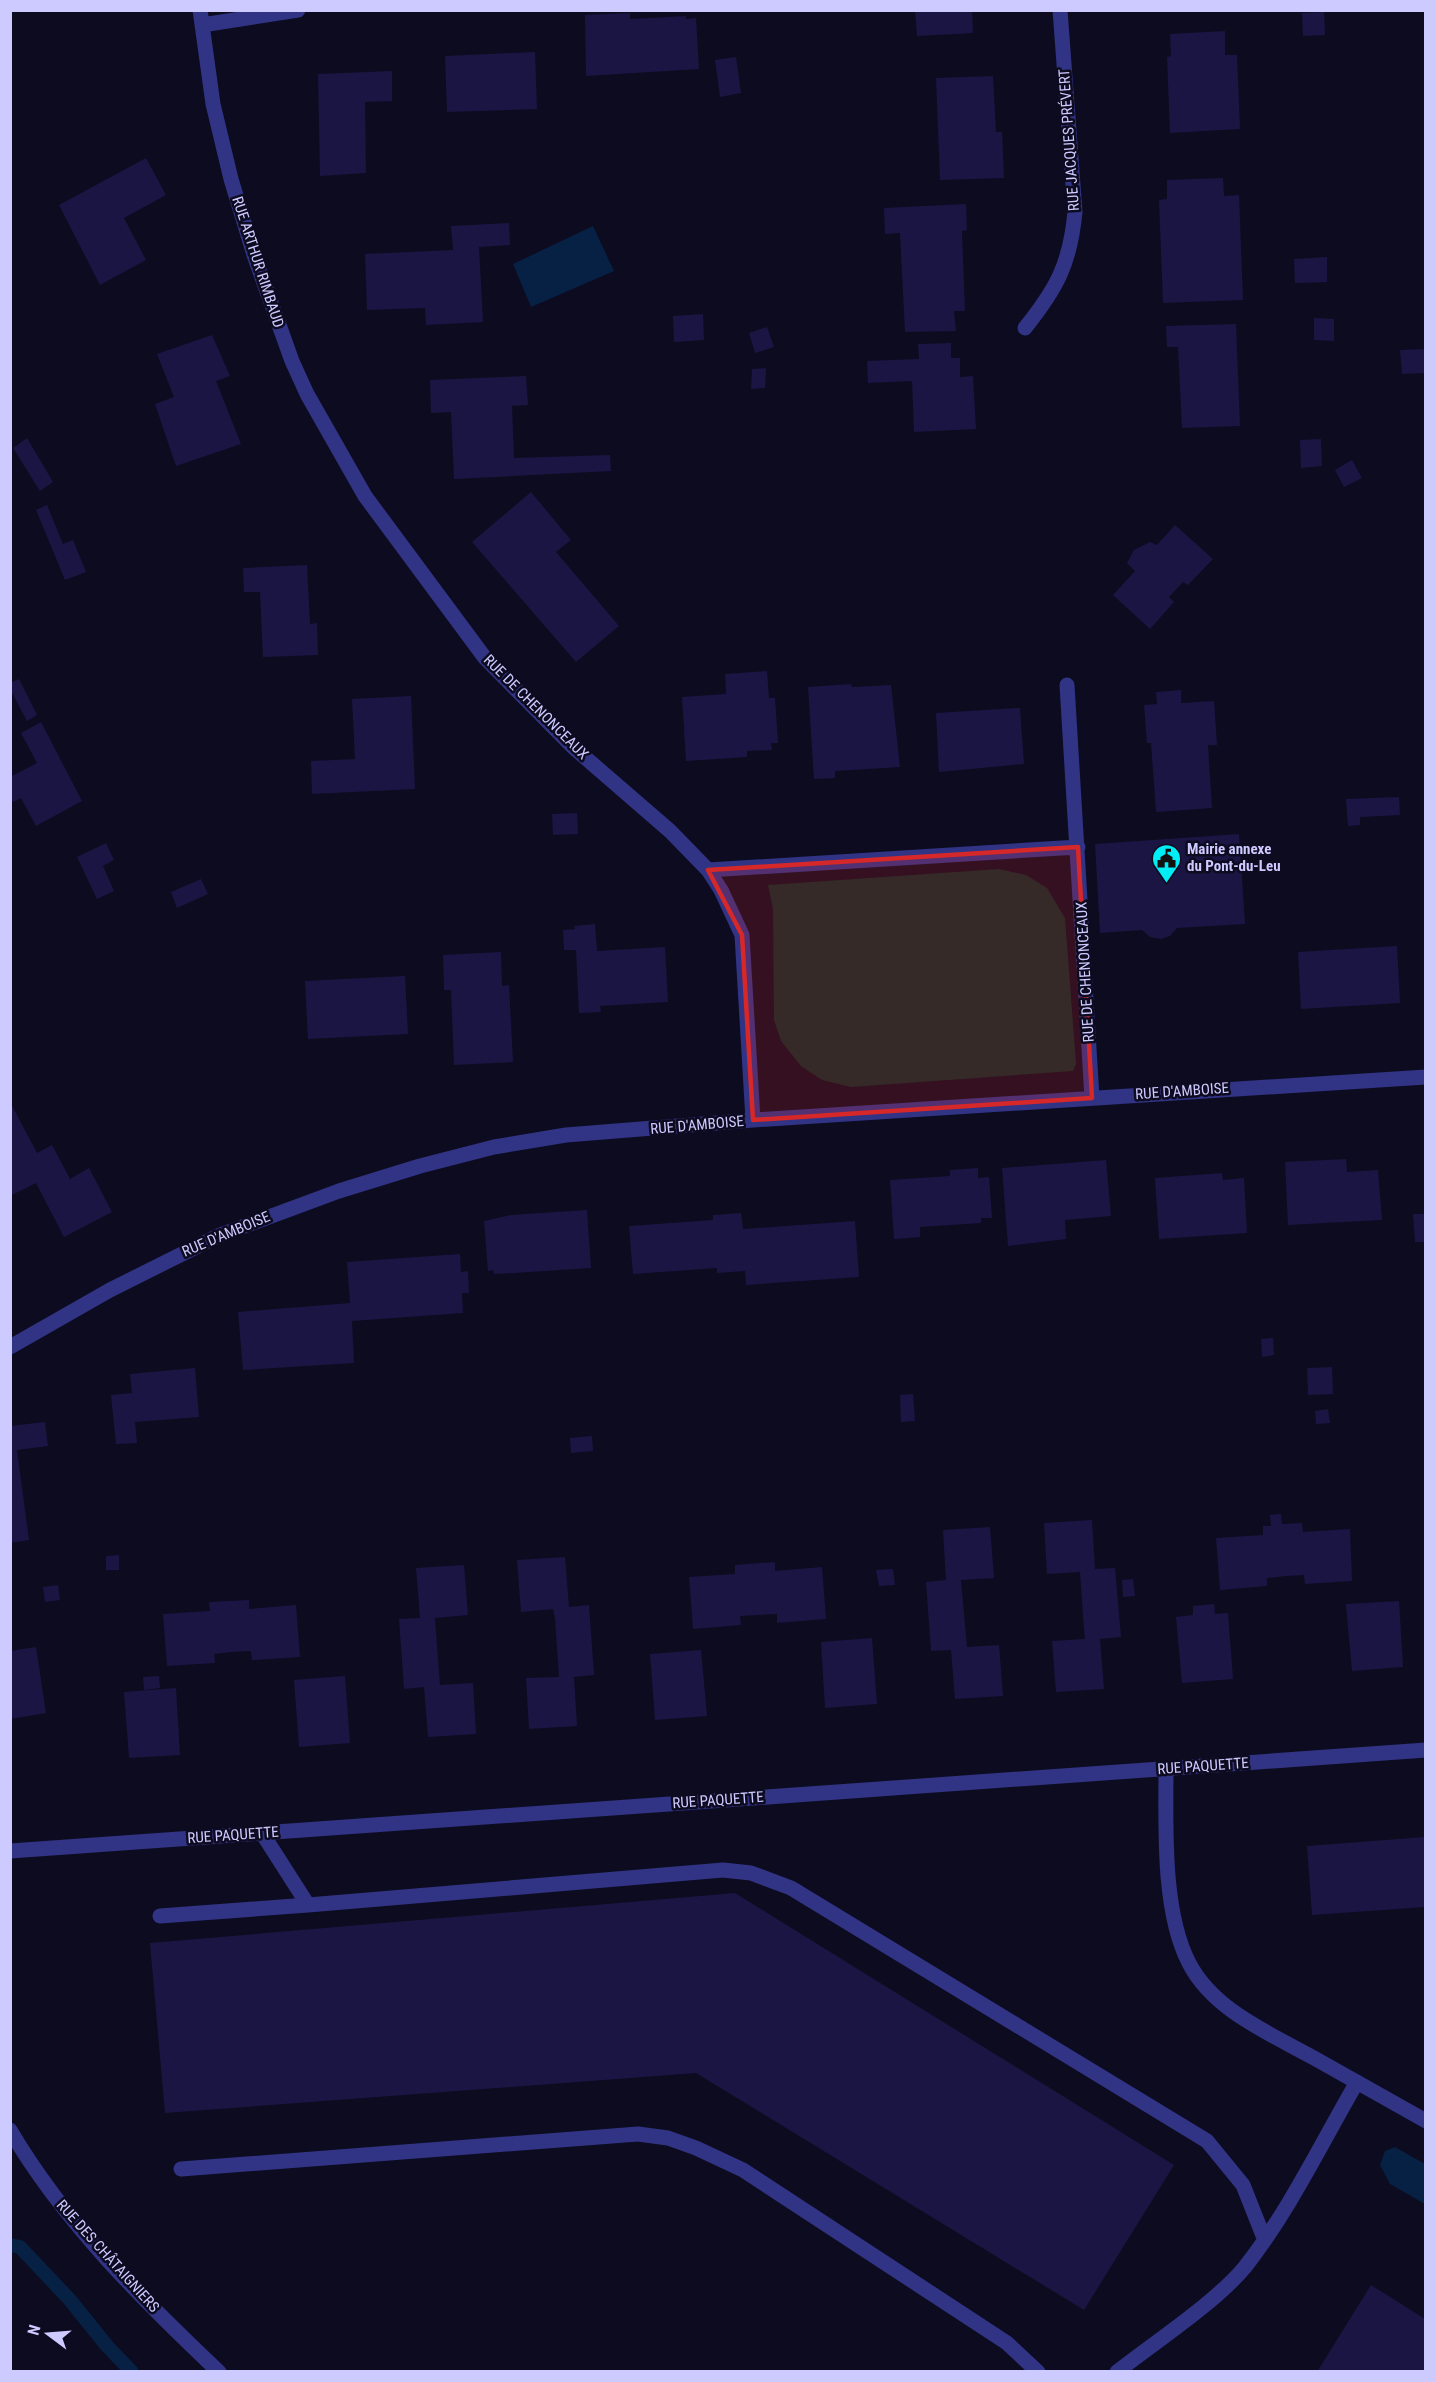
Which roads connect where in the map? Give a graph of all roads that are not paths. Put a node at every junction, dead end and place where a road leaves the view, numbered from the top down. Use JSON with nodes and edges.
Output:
{"nodes":[{"id":1,"x":298,"y":10,"type":"edge"},
{"id":2,"x":1060,"y":10,"type":"edge"},
{"id":3,"x":201,"y":18,"type":"edge"},
{"id":4,"x":1025,"y":328,"type":"dead end"},
{"id":5,"x":365,"y":496,"type":"joint"},
{"id":6,"x":1067,"y":686,"type":"dead end"},
{"id":7,"x":1078,"y":847,"type":"junction"},
{"id":8,"x":708,"y":870,"type":"junction"},
{"id":9,"x":1425,"y":1077,"type":"edge"},
{"id":10,"x":1092,"y":1098,"type":"junction"},
{"id":11,"x":753,"y":1120,"type":"junction"},
{"id":12,"x":10,"y":1347,"type":"edge"},
{"id":13,"x":1425,"y":1750,"type":"edge"},
{"id":14,"x":1166,"y":1769,"type":"junction"},
{"id":15,"x":262,"y":1833,"type":"junction"},
{"id":16,"x":10,"y":1851,"type":"edge"},
{"id":17,"x":308,"y":1905,"type":"junction"},
{"id":18,"x":160,"y":1916,"type":"dead end"},
{"id":19,"x":1357,"y":2082,"type":"junction"},
{"id":20,"x":1425,"y":2121,"type":"edge"},
{"id":21,"x":10,"y":2130,"type":"edge"},
{"id":22,"x":181,"y":2169,"type":"dead end"},
{"id":23,"x":1264,"y":2238,"type":"junction"},
{"id":24,"x":219,"y":2372,"type":"edge"},
{"id":25,"x":1038,"y":2372,"type":"edge"},
{"id":26,"x":1117,"y":2372,"type":"edge"}],
"edges":[{"from":1,"to":3,"type":"street"},
{"from":2,"to":4,"type":"street","name":"RUE JACQUES PRÉVERT"},
{"from":3,"to":5,"type":"street","name":"RUE ARTHUR RIMBAUD"},
{"from":5,"to":8,"type":"street","name":"RUE DE CHENONCEAUX"},
{"from":6,"to":7,"type":"street","name":"RUE DE CHENONCEAUX"},
{"from":7,"to":8,"type":"street"},
{"from":7,"to":10,"type":"street","name":"RUE DE CHENONCEAUX"},
{"from":8,"to":11,"type":"street","name":"RUE DE CHENONCEAUX"},
{"from":9,"to":10,"type":"street","name":"RUE D'AMBOISE"},
{"from":10,"to":11,"type":"street","name":"RUE D'AMBOISE"},
{"from":11,"to":12,"type":"street","name":"RUE D'AMBOISE"},
{"from":13,"to":14,"type":"street","name":"RUE PAQUETTE"},
{"from":14,"to":15,"type":"street","name":"RUE PAQUETTE"},
{"from":14,"to":19,"type":"street"},
{"from":15,"to":16,"type":"street","name":"RUE PAQUETTE"},
{"from":15,"to":17,"type":"street"},
{"from":17,"to":18,"type":"street"},
{"from":17,"to":23,"type":"street"},
{"from":19,"to":20,"type":"street"},
{"from":19,"to":23,"type":"street"},
{"from":21,"to":24,"type":"street","name":"RUE DES CHÂTAIGNIERS"},
{"from":22,"to":25,"type":"street"},
{"from":23,"to":26,"type":"street"}]}
